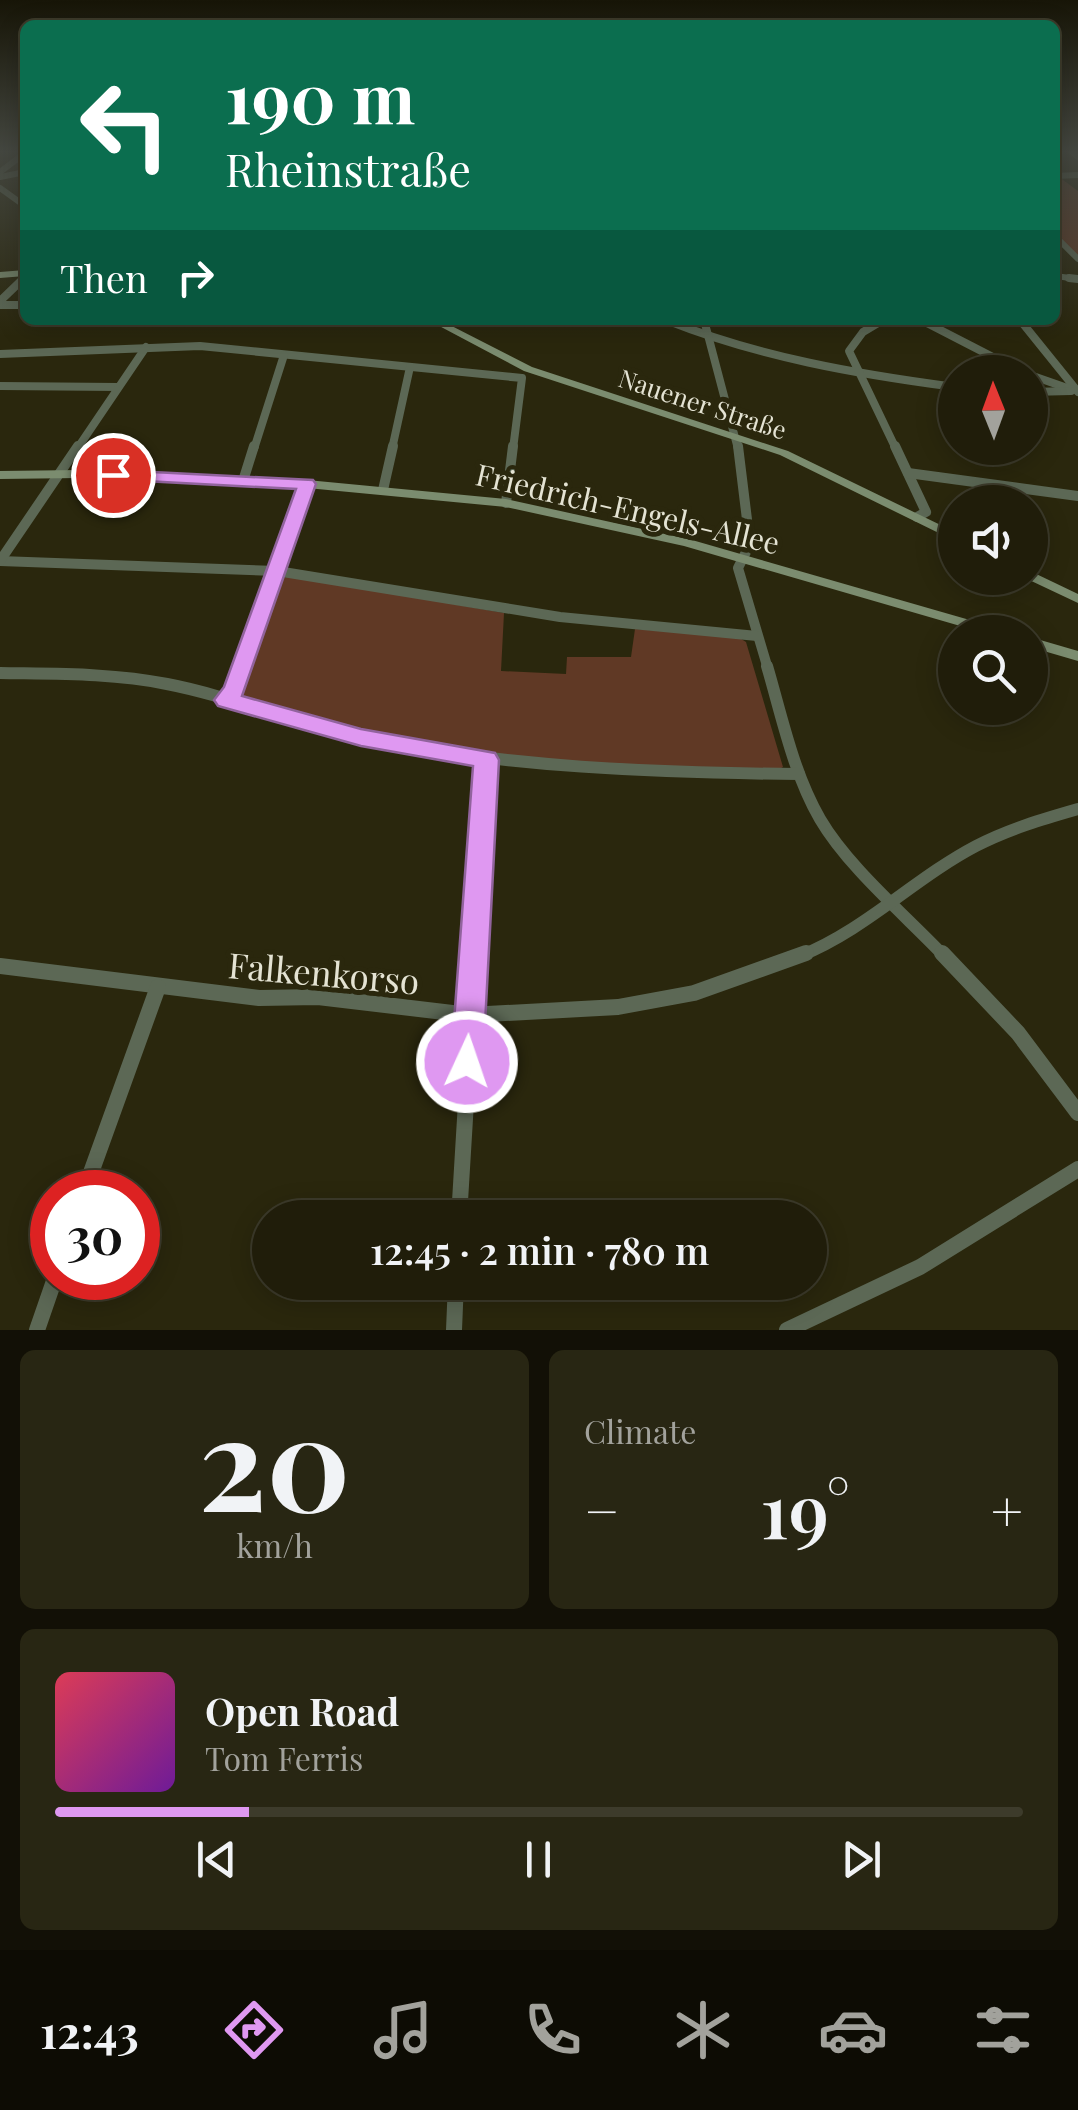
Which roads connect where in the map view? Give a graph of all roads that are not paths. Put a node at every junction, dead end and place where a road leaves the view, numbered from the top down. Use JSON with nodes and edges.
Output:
{"nodes":[{"id":1,"x":1060,"y":241,"type":"edge"},
{"id":2,"x":1078,"y":259,"type":"edge"},
{"id":3,"x":20,"y":281,"type":"edge"},
{"id":4,"x":0,"y":303,"type":"edge"},
{"id":5,"x":444,"y":325,"type":"edge"},
{"id":6,"x":678,"y":325,"type":"edge"},
{"id":7,"x":705,"y":325,"type":"edge"},
{"id":8,"x":872,"y":325,"type":"edge"},
{"id":9,"x":930,"y":325,"type":"edge"},
{"id":10,"x":1024,"y":325,"type":"edge"},
{"id":11,"x":709,"y":338,"type":"junction"},
{"id":12,"x":146,"y":346,"type":"junction"},
{"id":13,"x":0,"y":354,"type":"edge"},
{"id":14,"x":284,"y":354,"type":"junction"},
{"id":15,"x":989,"y":355,"type":"edge"},
{"id":16,"x":410,"y":367,"type":"junction"},
{"id":17,"x":861,"y":376,"type":"junction"},
{"id":18,"x":1048,"y":382,"type":"edge"},
{"id":19,"x":938,"y":385,"type":"edge"},
{"id":20,"x":0,"y":386,"type":"edge"},
{"id":21,"x":118,"y":387,"type":"junction"},
{"id":22,"x":1078,"y":391,"type":"edge"},
{"id":23,"x":1048,"y":392,"type":"edge"},
{"id":24,"x":738,"y":436,"type":"junction"},
{"id":25,"x":59,"y":474,"type":"junction"},
{"id":26,"x":908,"y":474,"type":"junction"},
{"id":27,"x":0,"y":475,"type":"edge"},
{"id":28,"x":242,"y":480,"type":"junction"},
{"id":29,"x":307,"y":484,"type":"junction"},
{"id":30,"x":383,"y":490,"type":"junction"},
{"id":31,"x":1078,"y":496,"type":"edge"},
{"id":32,"x":506,"y":504,"type":"junction"},
{"id":33,"x":917,"y":518,"type":"junction"},
{"id":34,"x":938,"y":528,"type":"edge"},
{"id":35,"x":744,"y":559,"type":"junction"},
{"id":36,"x":0,"y":561,"type":"edge"},
{"id":37,"x":276,"y":571,"type":"junction"},
{"id":38,"x":1048,"y":584,"type":"edge"},
{"id":39,"x":1078,"y":599,"type":"edge"},
{"id":40,"x":938,"y":615,"type":"edge"},
{"id":41,"x":758,"y":636,"type":"junction"},
{"id":42,"x":1048,"y":647,"type":"edge"},
{"id":43,"x":1078,"y":656,"type":"edge"},
{"id":44,"x":0,"y":673,"type":"edge"},
{"id":45,"x":226,"y":700,"type":"junction"},
{"id":46,"x":486,"y":760,"type":"junction"},
{"id":47,"x":798,"y":774,"type":"junction"},
{"id":48,"x":1078,"y":809,"type":"edge"},
{"id":49,"x":894,"y":902,"type":"junction"},
{"id":50,"x":0,"y":966,"type":"edge"},
{"id":51,"x":158,"y":987,"type":"junction"},
{"id":52,"x":469,"y":1015,"type":"junction"},
{"id":53,"x":1078,"y":1113,"type":"edge"},
{"id":54,"x":1078,"y":1169,"type":"edge"},
{"id":55,"x":92,"y":1170,"type":"edge"},
{"id":56,"x":461,"y":1200,"type":"edge"},
{"id":57,"x":48,"y":1300,"type":"edge"},
{"id":58,"x":455,"y":1300,"type":"edge"},
{"id":59,"x":38,"y":1330,"type":"edge"},
{"id":60,"x":454,"y":1330,"type":"edge"},
{"id":61,"x":786,"y":1330,"type":"edge"}],
"edges":[{"from":1,"to":2,"type":"street"},
{"from":3,"to":4,"type":"street"},
{"from":5,"to":24,"type":"street","name":"Nauener Straße"},
{"from":6,"to":11,"type":"street"},
{"from":7,"to":11,"type":"street"},
{"from":8,"to":17,"type":"street"},
{"from":9,"to":15,"type":"street"},
{"from":10,"to":22,"type":"street"},
{"from":11,"to":17,"type":"street"},
{"from":11,"to":24,"type":"street"},
{"from":12,"to":13,"type":"street"},
{"from":12,"to":14,"type":"street"},
{"from":12,"to":21,"type":"street"},
{"from":14,"to":16,"type":"street"},
{"from":14,"to":28,"type":"street"},
{"from":16,"to":30,"type":"street"},
{"from":16,"to":32,"type":"street"},
{"from":17,"to":19,"type":"street"},
{"from":17,"to":26,"type":"street"},
{"from":18,"to":22,"type":"street"},
{"from":20,"to":21,"type":"street"},
{"from":21,"to":25,"type":"street"},
{"from":22,"to":23,"type":"street"},
{"from":24,"to":33,"type":"street","name":"Nauener Straße"},
{"from":24,"to":35,"type":"street"},
{"from":25,"to":27,"type":"street","name":"Friedrich-Engels-Allee"},
{"from":25,"to":28,"type":"street","name":"Friedrich-Engels-Allee"},
{"from":25,"to":36,"type":"street"},
{"from":26,"to":31,"type":"street"},
{"from":26,"to":33,"type":"street"},
{"from":28,"to":29,"type":"street","name":"Friedrich-Engels-Allee"},
{"from":29,"to":30,"type":"street","name":"Friedrich-Engels-Allee"},
{"from":29,"to":37,"type":"street"},
{"from":30,"to":32,"type":"street","name":"Friedrich-Engels-Allee"},
{"from":32,"to":35,"type":"street","name":"Friedrich-Engels-Allee"},
{"from":33,"to":34,"type":"street","name":"Nauener Straße"},
{"from":35,"to":40,"type":"street","name":"Friedrich-Engels-Allee"},
{"from":35,"to":41,"type":"street"},
{"from":36,"to":37,"type":"street"},
{"from":37,"to":41,"type":"street"},
{"from":37,"to":45,"type":"street"},
{"from":38,"to":39,"type":"street"},
{"from":41,"to":47,"type":"street"},
{"from":42,"to":43,"type":"street"},
{"from":44,"to":45,"type":"street"},
{"from":45,"to":46,"type":"street"},
{"from":46,"to":47,"type":"street"},
{"from":46,"to":52,"type":"street"},
{"from":47,"to":49,"type":"street"},
{"from":48,"to":49,"type":"street","name":"Falkenkorso"},
{"from":49,"to":52,"type":"street","name":"Falkenkorso"},
{"from":49,"to":53,"type":"street"},
{"from":50,"to":51,"type":"street","name":"Falkenkorso"},
{"from":51,"to":52,"type":"street","name":"Falkenkorso"},
{"from":51,"to":55,"type":"street"},
{"from":52,"to":56,"type":"street"},
{"from":54,"to":61,"type":"street"},
{"from":57,"to":59,"type":"street"},
{"from":58,"to":60,"type":"street"}]}
